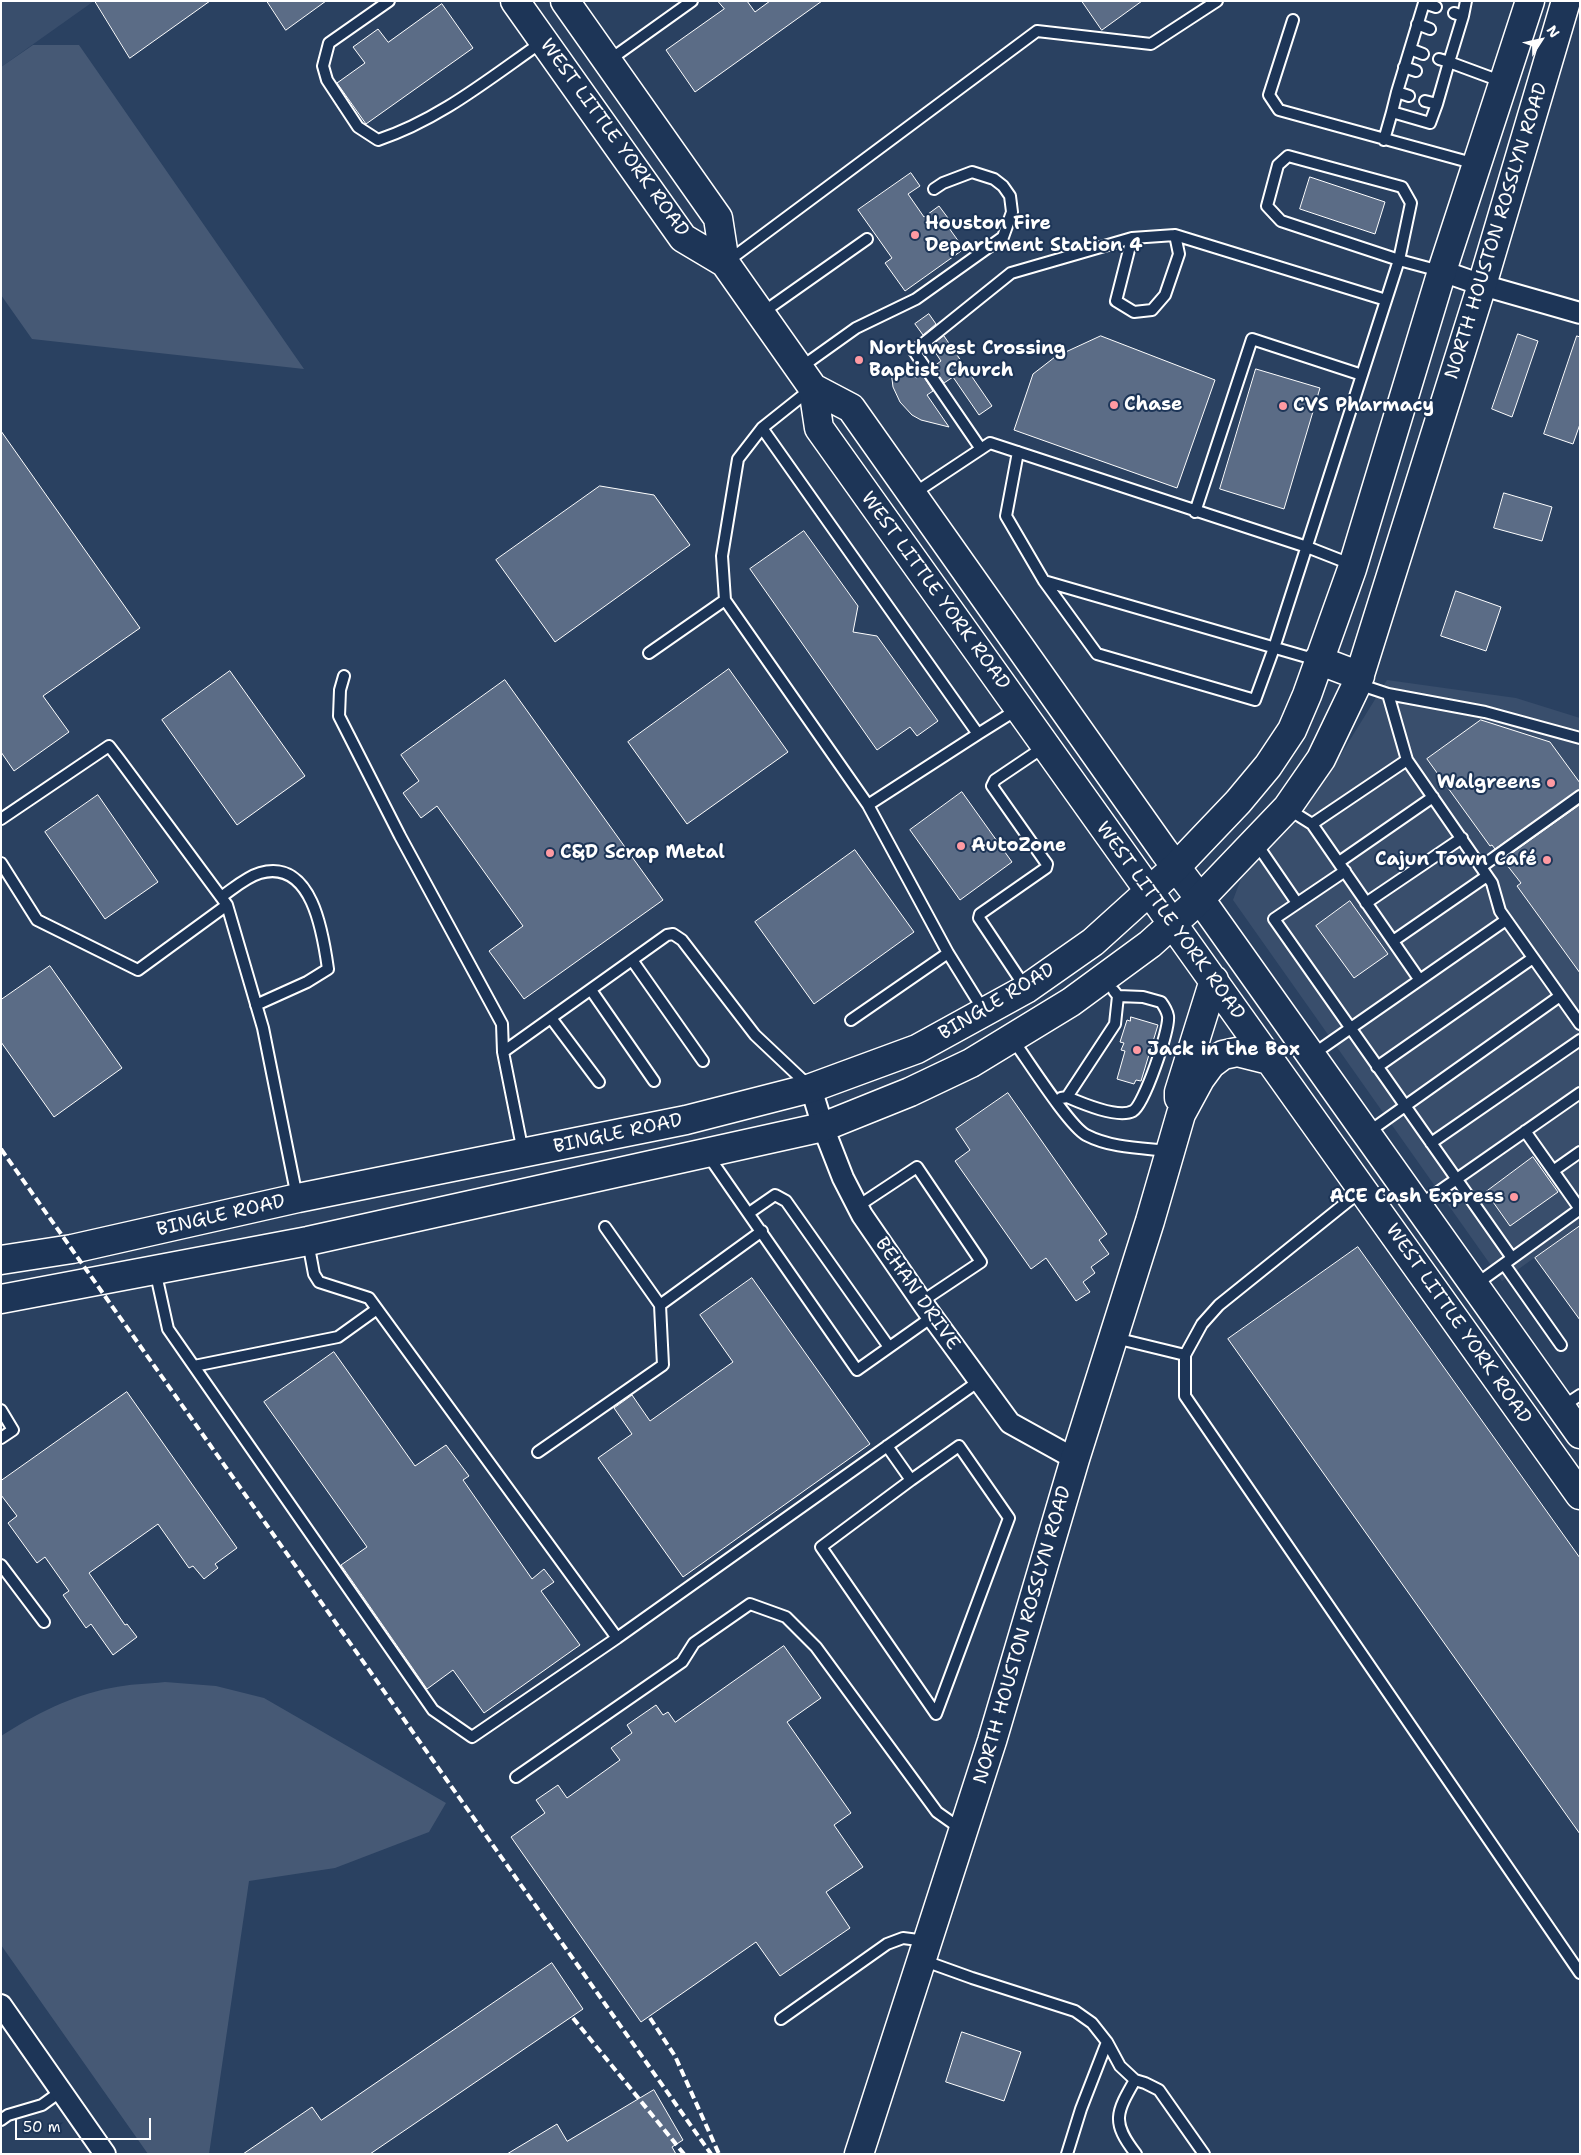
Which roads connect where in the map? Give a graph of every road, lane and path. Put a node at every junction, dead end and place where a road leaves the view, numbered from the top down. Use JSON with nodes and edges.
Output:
{"nodes":[{"id":1,"x":389,"y":1,"type":"edge"},
{"id":2,"x":515,"y":1,"type":"edge"},
{"id":3,"x":565,"y":1,"type":"edge"},
{"id":4,"x":692,"y":1,"type":"edge"},
{"id":5,"x":1216,"y":1,"type":"edge"},
{"id":6,"x":1466,"y":1,"type":"edge"},
{"id":7,"x":1530,"y":1,"type":"edge"},
{"id":8,"x":1566,"y":1,"type":"edge"},
{"id":9,"x":1424,"y":2,"type":"edge"},
{"id":10,"x":1436,"y":7,"type":"dead end"},
{"id":11,"x":1293,"y":20,"type":"dead end"},
{"id":12,"x":1417,"y":24,"type":"junction"},
{"id":13,"x":1430,"y":29,"type":"dead end"},
{"id":14,"x":543,"y":41,"type":"junction"},
{"id":15,"x":1410,"y":50,"type":"junction"},
{"id":16,"x":1423,"y":54,"type":"dead end"},
{"id":17,"x":1444,"y":61,"type":"junction"},
{"id":18,"x":607,"y":62,"type":"junction"},
{"id":19,"x":1404,"y":68,"type":"junction"},
{"id":20,"x":1416,"y":71,"type":"dead end"},
{"id":21,"x":1432,"y":76,"type":"dead end"},
{"id":22,"x":1444,"y":80,"type":"junction"},
{"id":23,"x":1504,"y":82,"type":"junction"},
{"id":24,"x":1397,"y":92,"type":"junction"},
{"id":25,"x":1409,"y":96,"type":"dead end"},
{"id":26,"x":1426,"y":100,"type":"dead end"},
{"id":27,"x":1437,"y":104,"type":"junction"},
{"id":28,"x":1392,"y":112,"type":"junction"},
{"id":29,"x":1384,"y":140,"type":"junction"},
{"id":30,"x":1476,"y":164,"type":"junction"},
{"id":31,"x":934,"y":189,"type":"dead end"},
{"id":32,"x":1175,"y":235,"type":"junction"},
{"id":33,"x":1132,"y":238,"type":"junction"},
{"id":34,"x":867,"y":239,"type":"dead end"},
{"id":35,"x":1399,"y":260,"type":"junction"},
{"id":36,"x":725,"y":263,"type":"junction"},
{"id":37,"x":1442,"y":271,"type":"junction"},
{"id":38,"x":1482,"y":285,"type":"junction"},
{"id":39,"x":1386,"y":300,"type":"junction"},
{"id":40,"x":1580,"y":313,"type":"edge"},
{"id":41,"x":761,"y":314,"type":"junction"},
{"id":42,"x":1362,"y":375,"type":"junction"},
{"id":43,"x":806,"y":378,"type":"junction"},
{"id":44,"x":762,"y":428,"type":"junction"},
{"id":45,"x":981,"y":449,"type":"junction"},
{"id":46,"x":1018,"y":452,"type":"junction"},
{"id":47,"x":912,"y":494,"type":"junction"},
{"id":48,"x":1195,"y":512,"type":"junction"},
{"id":49,"x":882,"y":518,"type":"junction"},
{"id":50,"x":1307,"y":547,"type":"junction"},
{"id":51,"x":1353,"y":565,"type":"junction"},
{"id":52,"x":1044,"y":582,"type":"junction"},
{"id":53,"x":725,"y":600,"type":"junction"},
{"id":54,"x":1274,"y":648,"type":"junction"},
{"id":55,"x":649,"y":652,"type":"dead end"},
{"id":56,"x":1318,"y":660,"type":"junction"},
{"id":57,"x":344,"y":676,"type":"dead end"},
{"id":58,"x":1359,"y":680,"type":"junction"},
{"id":59,"x":1388,"y":694,"type":"junction"},
{"id":60,"x":1019,"y":709,"type":"junction"},
{"id":61,"x":978,"y":734,"type":"junction"},
{"id":62,"x":1580,"y":738,"type":"edge"},
{"id":63,"x":1045,"y":746,"type":"junction"},
{"id":64,"x":1406,"y":760,"type":"junction"},
{"id":65,"x":1580,"y":796,"type":"edge"},
{"id":66,"x":1433,"y":797,"type":"junction"},
{"id":67,"x":868,"y":806,"type":"junction"},
{"id":68,"x":1287,"y":808,"type":"junction"},
{"id":69,"x":1,"y":819,"type":"edge"},
{"id":70,"x":1312,"y":824,"type":"junction"},
{"id":71,"x":1462,"y":838,"type":"junction"},
{"id":72,"x":1255,"y":842,"type":"junction"},
{"id":73,"x":1,"y":864,"type":"edge"},
{"id":74,"x":1176,"y":867,"type":"junction"},
{"id":75,"x":1342,"y":867,"type":"junction"},
{"id":76,"x":1484,"y":871,"type":"junction"},
{"id":77,"x":1149,"y":891,"type":"junction"},
{"id":78,"x":1200,"y":899,"type":"junction"},
{"id":79,"x":224,"y":901,"type":"junction"},
{"id":80,"x":1297,"y":903,"type":"junction"},
{"id":81,"x":1366,"y":903,"type":"junction"},
{"id":82,"x":1506,"y":920,"type":"junction"},
{"id":83,"x":1173,"y":924,"type":"junction"},
{"id":84,"x":1393,"y":942,"type":"junction"},
{"id":85,"x":948,"y":953,"type":"junction"},
{"id":86,"x":1533,"y":958,"type":"junction"},
{"id":87,"x":632,"y":960,"type":"junction"},
{"id":88,"x":1419,"y":979,"type":"junction"},
{"id":89,"x":1214,"y":980,"type":"junction"},
{"id":90,"x":1111,"y":986,"type":"junction"},
{"id":91,"x":1026,"y":988,"type":"junction"},
{"id":92,"x":591,"y":990,"type":"junction"},
{"id":93,"x":1560,"y":996,"type":"junction"},
{"id":94,"x":256,"y":1005,"type":"junction"},
{"id":95,"x":985,"y":1012,"type":"junction"},
{"id":96,"x":550,"y":1018,"type":"junction"},
{"id":97,"x":851,"y":1020,"type":"dead end"},
{"id":98,"x":1580,"y":1024,"type":"edge"},
{"id":99,"x":1350,"y":1028,"type":"junction"},
{"id":100,"x":1011,"y":1038,"type":"junction"},
{"id":101,"x":1580,"y":1040,"type":"edge"},
{"id":102,"x":503,"y":1052,"type":"junction"},
{"id":103,"x":1311,"y":1056,"type":"junction"},
{"id":104,"x":1269,"y":1060,"type":"junction"},
{"id":105,"x":703,"y":1061,"type":"dead end"},
{"id":106,"x":1377,"y":1067,"type":"junction"},
{"id":107,"x":654,"y":1081,"type":"dead end"},
{"id":108,"x":599,"y":1082,"type":"dead end"},
{"id":109,"x":811,"y":1088,"type":"junction"},
{"id":110,"x":1580,"y":1093,"type":"edge"},
{"id":111,"x":1055,"y":1098,"type":"junction"},
{"id":112,"x":1066,"y":1098,"type":"junction"},
{"id":113,"x":1404,"y":1106,"type":"junction"},
{"id":114,"x":1181,"y":1114,"type":"junction"},
{"id":115,"x":823,"y":1127,"type":"junction"},
{"id":116,"x":1524,"y":1131,"type":"junction"},
{"id":117,"x":1366,"y":1133,"type":"junction"},
{"id":118,"x":1431,"y":1143,"type":"junction"},
{"id":119,"x":1170,"y":1152,"type":"junction"},
{"id":120,"x":1580,"y":1152,"type":"edge"},
{"id":121,"x":524,"y":1153,"type":"junction"},
{"id":122,"x":706,"y":1153,"type":"junction"},
{"id":123,"x":1553,"y":1171,"type":"junction"},
{"id":124,"x":1456,"y":1179,"type":"junction"},
{"id":125,"x":1362,"y":1190,"type":"junction"},
{"id":126,"x":298,"y":1198,"type":"junction"},
{"id":127,"x":858,"y":1206,"type":"junction"},
{"id":128,"x":1418,"y":1206,"type":"junction"},
{"id":129,"x":1580,"y":1209,"type":"edge"},
{"id":130,"x":749,"y":1213,"type":"junction"},
{"id":131,"x":1389,"y":1226,"type":"junction"},
{"id":132,"x":605,"y":1227,"type":"dead end"},
{"id":133,"x":762,"y":1231,"type":"junction"},
{"id":134,"x":308,"y":1241,"type":"junction"},
{"id":135,"x":1,"y":1260,"type":"edge"},
{"id":136,"x":1508,"y":1261,"type":"junction"},
{"id":137,"x":154,"y":1269,"type":"junction"},
{"id":138,"x":1474,"y":1285,"type":"junction"},
{"id":139,"x":1,"y":1299,"type":"edge"},
{"id":140,"x":660,"y":1305,"type":"junction"},
{"id":141,"x":377,"y":1308,"type":"junction"},
{"id":142,"x":927,"y":1309,"type":"junction"},
{"id":143,"x":1113,"y":1338,"type":"junction"},
{"id":144,"x":1561,"y":1346,"type":"dead end"},
{"id":145,"x":889,"y":1347,"type":"junction"},
{"id":146,"x":1185,"y":1355,"type":"junction"},
{"id":147,"x":194,"y":1366,"type":"junction"},
{"id":148,"x":979,"y":1381,"type":"junction"},
{"id":149,"x":1570,"y":1401,"type":"edge"},
{"id":150,"x":1,"y":1410,"type":"edge"},
{"id":151,"x":1580,"y":1434,"type":"edge"},
{"id":152,"x":1,"y":1438,"type":"edge"},
{"id":153,"x":887,"y":1446,"type":"junction"},
{"id":154,"x":538,"y":1452,"type":"dead end"},
{"id":155,"x":1075,"y":1458,"type":"junction"},
{"id":156,"x":911,"y":1480,"type":"junction"},
{"id":157,"x":1580,"y":1495,"type":"edge"},
{"id":158,"x":1,"y":1565,"type":"edge"},
{"id":159,"x":44,"y":1622,"type":"dead end"},
{"id":160,"x":617,"y":1638,"type":"junction"},
{"id":161,"x":516,"y":1777,"type":"dead end"},
{"id":162,"x":964,"y":1831,"type":"junction"},
{"id":163,"x":924,"y":1951,"type":"junction"},
{"id":164,"x":1580,"y":1973,"type":"edge"},
{"id":165,"x":1,"y":2005,"type":"edge"},
{"id":166,"x":781,"y":2018,"type":"dead end"},
{"id":167,"x":1107,"y":2042,"type":"junction"},
{"id":168,"x":1135,"y":2080,"type":"junction"},
{"id":169,"x":60,"y":2092,"type":"junction"},
{"id":170,"x":1,"y":2120,"type":"edge"},
{"id":171,"x":104,"y":2154,"type":"edge"},
{"id":172,"x":859,"y":2154,"type":"edge"},
{"id":173,"x":1067,"y":2154,"type":"edge"},
{"id":174,"x":1136,"y":2154,"type":"edge"},
{"id":175,"x":1204,"y":2154,"type":"edge"}],
"edges":[{"from":1,"to":14,"type":"lane"},
{"from":2,"to":14,"type":"main road","name":"WEST LITTLE YORK ROAD"},
{"from":3,"to":18,"type":"main road","name":"WEST LITTLE YORK ROAD"},
{"from":4,"to":18,"type":"lane"},
{"from":5,"to":36,"type":"lane"},
{"from":6,"to":17,"type":"lane"},
{"from":7,"to":23,"type":"main road","name":"NORTH HOUSTON ROSSLYN ROAD"},
{"from":8,"to":38,"type":"main road","name":"NORTH HOUSTON ROSSLYN ROAD"},
{"from":9,"to":10,"type":"lane"},
{"from":9,"to":12,"type":"lane"},
{"from":11,"to":29,"type":"lane"},
{"from":12,"to":13,"type":"lane"},
{"from":12,"to":15,"type":"lane"},
{"from":14,"to":36,"type":"main road","name":"WEST LITTLE YORK ROAD"},
{"from":15,"to":16,"type":"lane"},
{"from":15,"to":19,"type":"lane"},
{"from":17,"to":22,"type":"lane"},
{"from":17,"to":23,"type":"lane"},
{"from":18,"to":36,"type":"main road","name":"WEST LITTLE YORK ROAD"},
{"from":19,"to":20,"type":"lane"},
{"from":19,"to":24,"type":"lane"},
{"from":21,"to":22,"type":"lane"},
{"from":22,"to":27,"type":"lane"},
{"from":23,"to":30,"type":"main road","name":"NORTH HOUSTON ROSSLYN ROAD"},
{"from":24,"to":25,"type":"lane"},
{"from":24,"to":28,"type":"lane"},
{"from":26,"to":27,"type":"lane"},
{"from":27,"to":28,"type":"lane"},
{"from":28,"to":29,"type":"lane"},
{"from":29,"to":30,"type":"lane"},
{"from":30,"to":37,"type":"main road","name":"NORTH HOUSTON ROSSLYN ROAD"},
{"from":31,"to":43,"type":"lane"},
{"from":32,"to":33,"type":"lane"},
{"from":32,"to":33,"type":"lane"},
{"from":32,"to":39,"type":"lane"},
{"from":33,"to":45,"type":"lane"},
{"from":34,"to":41,"type":"lane"},
{"from":35,"to":35,"type":"lane"},
{"from":35,"to":37,"type":"lane"},
{"from":35,"to":39,"type":"lane"},
{"from":36,"to":41,"type":"main road","name":"WEST LITTLE YORK ROAD"},
{"from":37,"to":38,"type":"street"},
{"from":37,"to":51,"type":"main road","name":"NORTH HOUSTON ROSSLYN ROAD"},
{"from":38,"to":40,"type":"street"},
{"from":38,"to":58,"type":"main road","name":"NORTH HOUSTON ROSSLYN ROAD"},
{"from":39,"to":42,"type":"lane"},
{"from":41,"to":43,"type":"main road","name":"WEST LITTLE YORK ROAD"},
{"from":42,"to":48,"type":"lane"},
{"from":42,"to":50,"type":"lane"},
{"from":43,"to":44,"type":"lane"},
{"from":43,"to":47,"type":"main road","name":"WEST LITTLE YORK ROAD"},
{"from":43,"to":49,"type":"main road","name":"WEST LITTLE YORK ROAD"},
{"from":44,"to":53,"type":"lane"},
{"from":44,"to":61,"type":"lane"},
{"from":45,"to":46,"type":"lane"},
{"from":45,"to":47,"type":"lane"},
{"from":46,"to":48,"type":"lane"},
{"from":46,"to":52,"type":"lane"},
{"from":47,"to":49,"type":"main road"},
{"from":47,"to":74,"type":"main road","name":"WEST LITTLE YORK ROAD"},
{"from":48,"to":50,"type":"lane"},
{"from":49,"to":60,"type":"main road","name":"WEST LITTLE YORK ROAD"},
{"from":50,"to":51,"type":"lane"},
{"from":50,"to":54,"type":"lane"},
{"from":51,"to":56,"type":"main road","name":"NORTH HOUSTON ROSSLYN ROAD"},
{"from":52,"to":54,"type":"lane"},
{"from":52,"to":54,"type":"lane"},
{"from":53,"to":55,"type":"lane"},
{"from":53,"to":67,"type":"lane"},
{"from":54,"to":56,"type":"lane"},
{"from":56,"to":58,"type":"main road"},
{"from":56,"to":74,"type":"main road","name":"NORTH HOUSTON ROSSLYN ROAD"},
{"from":57,"to":102,"type":"lane"},
{"from":58,"to":59,"type":"lane"},
{"from":58,"to":68,"type":"main road","name":"NORTH HOUSTON ROSSLYN ROAD"},
{"from":59,"to":62,"type":"lane"},
{"from":59,"to":64,"type":"lane"},
{"from":60,"to":61,"type":"lane"},
{"from":60,"to":63,"type":"main road","name":"WEST LITTLE YORK ROAD"},
{"from":61,"to":67,"type":"lane"},
{"from":63,"to":77,"type":"main road","name":"WEST LITTLE YORK ROAD"},
{"from":63,"to":91,"type":"lane"},
{"from":64,"to":66,"type":"lane"},
{"from":64,"to":70,"type":"lane"},
{"from":65,"to":76,"type":"lane"},
{"from":66,"to":71,"type":"lane"},
{"from":66,"to":75,"type":"lane"},
{"from":67,"to":85,"type":"lane"},
{"from":68,"to":70,"type":"lane"},
{"from":68,"to":72,"type":"main road","name":"NORTH HOUSTON ROSSLYN ROAD"},
{"from":69,"to":79,"type":"lane"},
{"from":70,"to":75,"type":"lane"},
{"from":71,"to":76,"type":"lane"},
{"from":71,"to":81,"type":"lane"},
{"from":72,"to":78,"type":"main road","name":"NORTH HOUSTON ROSSLYN ROAD"},
{"from":72,"to":80,"type":"lane"},
{"from":73,"to":79,"type":"lane"},
{"from":74,"to":77,"type":"main road","name":"BINGLE ROAD"},
{"from":74,"to":78,"type":"main road","name":"WEST LITTLE YORK ROAD"},
{"from":75,"to":80,"type":"lane"},
{"from":75,"to":81,"type":"lane"},
{"from":76,"to":82,"type":"lane"},
{"from":76,"to":84,"type":"lane"},
{"from":77,"to":83,"type":"main road","name":"WEST LITTLE YORK ROAD"},
{"from":77,"to":91,"type":"main road","name":"BINGLE ROAD"},
{"from":78,"to":83,"type":"main road","name":"NORTH HOUSTON ROSSLYN ROAD"},
{"from":78,"to":103,"type":"main road","name":"WEST LITTLE YORK ROAD"},
{"from":79,"to":94,"type":"lane"},
{"from":79,"to":94,"type":"lane"},
{"from":80,"to":99,"type":"lane"},
{"from":81,"to":84,"type":"lane"},
{"from":82,"to":86,"type":"lane"},
{"from":82,"to":88,"type":"lane"},
{"from":83,"to":89,"type":"main road","name":"WEST LITTLE YORK ROAD"},
{"from":83,"to":90,"type":"main road","name":"BINGLE ROAD"},
{"from":84,"to":88,"type":"lane"},
{"from":85,"to":95,"type":"lane"},
{"from":85,"to":97,"type":"lane"},
{"from":86,"to":93,"type":"lane"},
{"from":86,"to":106,"type":"lane"},
{"from":87,"to":92,"type":"lane"},
{"from":87,"to":105,"type":"lane"},
{"from":87,"to":109,"type":"lane"},
{"from":88,"to":99,"type":"lane"},
{"from":89,"to":104,"type":"main road","name":"WEST LITTLE YORK ROAD"},
{"from":89,"to":114,"type":"main road","name":"NORTH HOUSTON ROSSLYN ROAD"},
{"from":90,"to":100,"type":"main road","name":"BINGLE ROAD"},
{"from":90,"to":112,"type":"lane"},
{"from":90,"to":112,"type":"lane"},
{"from":91,"to":95,"type":"main road","name":"BINGLE ROAD"},
{"from":92,"to":96,"type":"lane"},
{"from":92,"to":107,"type":"lane"},
{"from":93,"to":98,"type":"lane"},
{"from":93,"to":113,"type":"lane"},
{"from":94,"to":126,"type":"lane"},
{"from":95,"to":109,"type":"main road","name":"BINGLE ROAD"},
{"from":96,"to":102,"type":"lane"},
{"from":96,"to":108,"type":"lane"},
{"from":99,"to":103,"type":"lane"},
{"from":99,"to":106,"type":"lane"},
{"from":100,"to":111,"type":"lane"},
{"from":100,"to":115,"type":"main road","name":"BINGLE ROAD"},
{"from":101,"to":118,"type":"lane"},
{"from":102,"to":121,"type":"lane"},
{"from":103,"to":117,"type":"main road","name":"WEST LITTLE YORK ROAD"},
{"from":104,"to":114,"type":"main road","name":"NORTH HOUSTON ROSSLYN ROAD"},
{"from":104,"to":125,"type":"main road","name":"WEST LITTLE YORK ROAD"},
{"from":106,"to":113,"type":"lane"},
{"from":109,"to":115,"type":"street","name":"BEHAN DRIVE"},
{"from":109,"to":121,"type":"main road","name":"BINGLE ROAD"},
{"from":110,"to":116,"type":"lane"},
{"from":111,"to":112,"type":"lane"},
{"from":111,"to":119,"type":"lane"},
{"from":113,"to":117,"type":"lane"},
{"from":113,"to":118,"type":"lane"},
{"from":114,"to":119,"type":"main road","name":"NORTH HOUSTON ROSSLYN ROAD"},
{"from":115,"to":122,"type":"main road","name":"BINGLE ROAD"},
{"from":115,"to":127,"type":"street","name":"BEHAN DRIVE"},
{"from":116,"to":123,"type":"lane"},
{"from":116,"to":124,"type":"lane"},
{"from":117,"to":128,"type":"main road","name":"WEST LITTLE YORK ROAD"},
{"from":118,"to":124,"type":"lane"},
{"from":119,"to":143,"type":"main road","name":"NORTH HOUSTON ROSSLYN ROAD"},
{"from":120,"to":123,"type":"lane"},
{"from":121,"to":126,"type":"main road","name":"BINGLE ROAD"},
{"from":122,"to":130,"type":"lane"},
{"from":122,"to":134,"type":"main road","name":"BINGLE ROAD"},
{"from":123,"to":129,"type":"lane"},
{"from":124,"to":128,"type":"lane"},
{"from":124,"to":136,"type":"lane"},
{"from":125,"to":131,"type":"main road","name":"WEST LITTLE YORK ROAD"},
{"from":125,"to":146,"type":"lane"},
{"from":126,"to":134,"type":"main road"},
{"from":126,"to":135,"type":"main road","name":"BINGLE ROAD"},
{"from":127,"to":142,"type":"street","name":"BEHAN DRIVE"},
{"from":127,"to":142,"type":"lane"},
{"from":128,"to":131,"type":"main road"},
{"from":128,"to":138,"type":"main road","name":"WEST LITTLE YORK ROAD"},
{"from":129,"to":136,"type":"lane"},
{"from":130,"to":133,"type":"lane"},
{"from":130,"to":145,"type":"lane"},
{"from":131,"to":157,"type":"main road","name":"WEST LITTLE YORK ROAD"},
{"from":132,"to":140,"type":"lane"},
{"from":133,"to":140,"type":"lane"},
{"from":133,"to":145,"type":"lane"},
{"from":134,"to":137,"type":"main road","name":"BINGLE ROAD"},
{"from":134,"to":141,"type":"lane"},
{"from":136,"to":138,"type":"lane"},
{"from":136,"to":144,"type":"lane"},
{"from":137,"to":139,"type":"main road","name":"BINGLE ROAD"},
{"from":137,"to":147,"type":"lane"},
{"from":138,"to":149,"type":"main road","name":"WEST LITTLE YORK ROAD"},
{"from":140,"to":154,"type":"lane"},
{"from":141,"to":147,"type":"lane"},
{"from":141,"to":160,"type":"lane"},
{"from":142,"to":145,"type":"lane"},
{"from":142,"to":148,"type":"street","name":"BEHAN DRIVE"},
{"from":143,"to":146,"type":"lane"},
{"from":143,"to":155,"type":"main road","name":"NORTH HOUSTON ROSSLYN ROAD"},
{"from":146,"to":164,"type":"lane"},
{"from":147,"to":160,"type":"lane"},
{"from":148,"to":153,"type":"lane"},
{"from":148,"to":155,"type":"street","name":"BEHAN DRIVE"},
{"from":149,"to":151,"type":"main road","name":"WEST LITTLE YORK ROAD"},
{"from":150,"to":152,"type":"lane"},
{"from":153,"to":156,"type":"lane"},
{"from":153,"to":160,"type":"lane"},
{"from":155,"to":162,"type":"main road","name":"NORTH HOUSTON ROSSLYN ROAD"},
{"from":156,"to":156,"type":"lane"},
{"from":158,"to":159,"type":"lane"},
{"from":161,"to":162,"type":"lane"},
{"from":162,"to":163,"type":"main road","name":"NORTH HOUSTON ROSSLYN ROAD"},
{"from":163,"to":166,"type":"lane"},
{"from":163,"to":167,"type":"lane"},
{"from":163,"to":172,"type":"main road","name":"NORTH HOUSTON ROSSLYN ROAD"},
{"from":165,"to":169,"type":"street"},
{"from":167,"to":168,"type":"lane"},
{"from":167,"to":173,"type":"lane"},
{"from":168,"to":174,"type":"lane"},
{"from":168,"to":175,"type":"lane"},
{"from":169,"to":170,"type":"lane"},
{"from":169,"to":171,"type":"street"}]}
